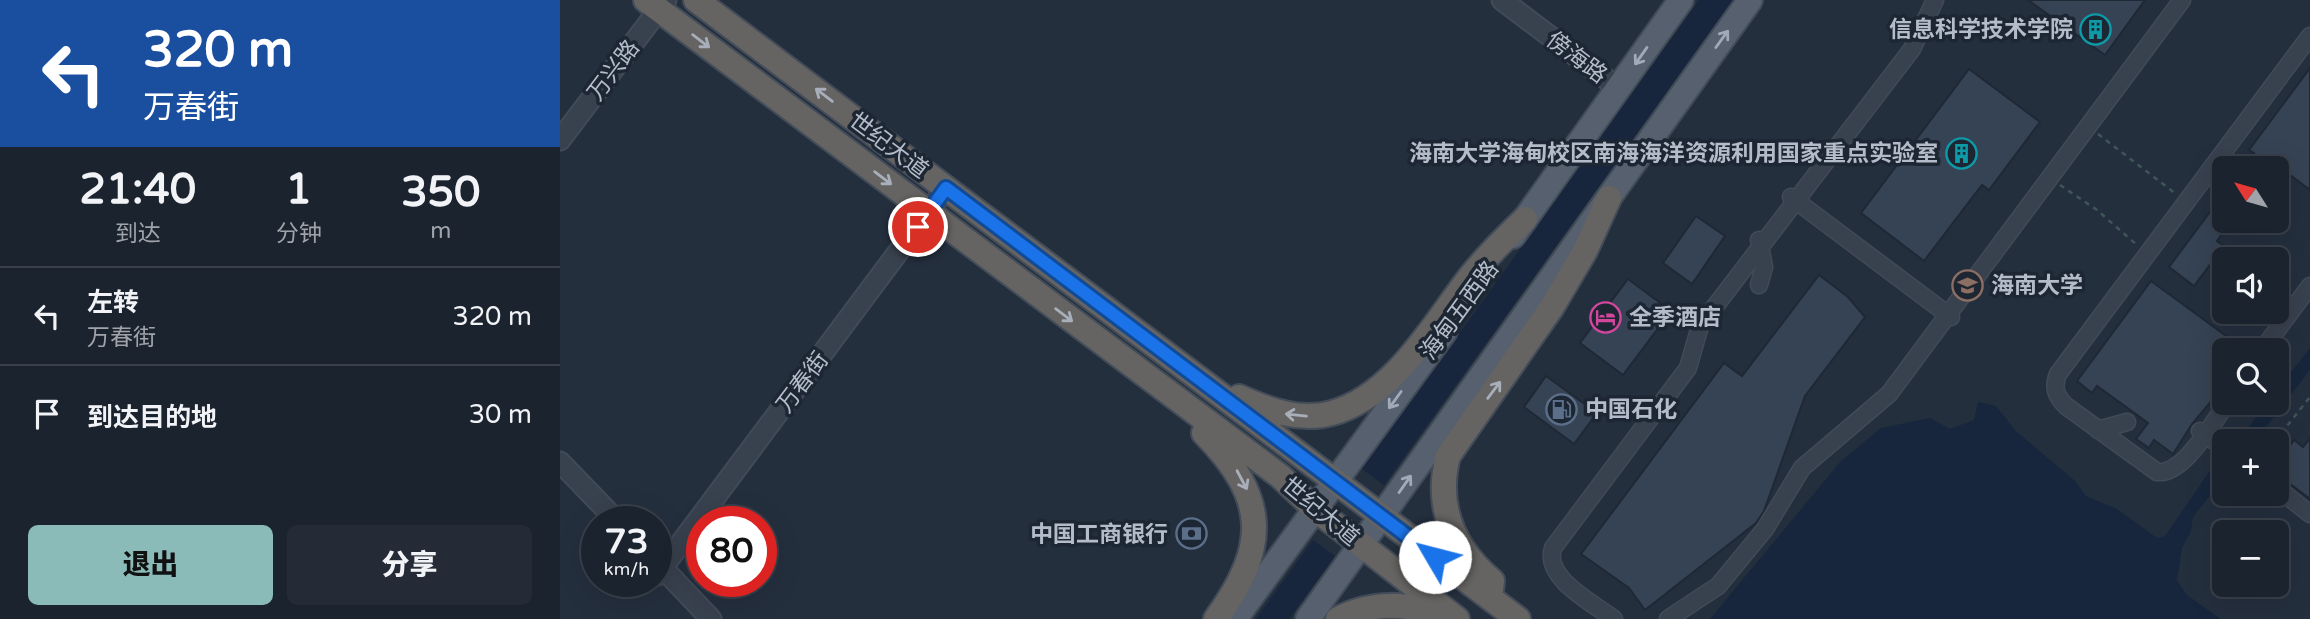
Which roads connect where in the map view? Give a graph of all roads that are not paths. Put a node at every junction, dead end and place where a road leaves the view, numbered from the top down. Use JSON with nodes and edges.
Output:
{"nodes":[{"id":1,"x":696,"y":0,"type":"edge"},
{"id":2,"x":1502,"y":0,"type":"edge"},
{"id":3,"x":1513,"y":0,"type":"edge"},
{"id":4,"x":1681,"y":0,"type":"edge"},
{"id":5,"x":1750,"y":0,"type":"edge"},
{"id":6,"x":1927,"y":0,"type":"edge"},
{"id":7,"x":1935,"y":0,"type":"edge"},
{"id":8,"x":2182,"y":0,"type":"edge"},
{"id":9,"x":2193,"y":0,"type":"edge"},
{"id":10,"x":655,"y":3,"type":"edge"},
{"id":11,"x":2310,"y":36,"type":"edge"},
{"id":12,"x":2310,"y":44,"type":"edge"},
{"id":13,"x":1620,"y":85,"type":"junction"},
{"id":14,"x":560,"y":130,"type":"edge"},
{"id":15,"x":560,"y":140,"type":"edge"},
{"id":16,"x":949,"y":191,"type":"junction"},
{"id":17,"x":1796,"y":197,"type":"junction"},
{"id":18,"x":1609,"y":198,"type":"junction"},
{"id":19,"x":931,"y":215,"type":"junction"},
{"id":20,"x":1525,"y":219,"type":"junction"},
{"id":21,"x":1759,"y":241,"type":"junction"},
{"id":22,"x":1759,"y":285,"type":"dead end"},
{"id":23,"x":2309,"y":292,"type":"edge"},
{"id":24,"x":1950,"y":314,"type":"junction"},
{"id":25,"x":2272,"y":338,"type":"edge"},
{"id":26,"x":2276,"y":338,"type":"edge"},
{"id":27,"x":1191,"y":372,"type":"junction"},
{"id":28,"x":1167,"y":391,"type":"junction"},
{"id":29,"x":2215,"y":415,"type":"edge"},
{"id":30,"x":2127,"y":422,"type":"dead end"},
{"id":31,"x":2101,"y":430,"type":"junction"},
{"id":32,"x":2202,"y":432,"type":"junction"},
{"id":33,"x":2212,"y":440,"type":"edge"},
{"id":34,"x":560,"y":462,"type":"edge"},
{"id":35,"x":560,"y":474,"type":"edge"},
{"id":36,"x":1334,"y":483,"type":"junction"},
{"id":37,"x":2289,"y":497,"type":"edge"},
{"id":38,"x":591,"y":506,"type":"edge"},
{"id":39,"x":603,"y":506,"type":"edge"},
{"id":40,"x":717,"y":506,"type":"edge"},
{"id":41,"x":1315,"y":509,"type":"junction"},
{"id":42,"x":2310,"y":514,"type":"edge"},
{"id":43,"x":1381,"y":518,"type":"junction"},
{"id":44,"x":686,"y":544,"type":"edge"},
{"id":45,"x":1361,"y":545,"type":"junction"},
{"id":46,"x":672,"y":556,"type":"edge"},
{"id":47,"x":672,"y":559,"type":"edge"},
{"id":48,"x":672,"y":583,"type":"edge"},
{"id":49,"x":672,"y":586,"type":"edge"},
{"id":50,"x":1489,"y":598,"type":"junction"},
{"id":51,"x":701,"y":619,"type":"edge"},
{"id":52,"x":711,"y":619,"type":"edge"},
{"id":53,"x":1216,"y":619,"type":"edge"},
{"id":54,"x":1235,"y":619,"type":"edge"},
{"id":55,"x":1308,"y":619,"type":"edge"},
{"id":56,"x":1338,"y":619,"type":"edge"},
{"id":57,"x":1443,"y":619,"type":"edge"},
{"id":58,"x":1457,"y":619,"type":"edge"},
{"id":59,"x":1518,"y":619,"type":"edge"},
{"id":60,"x":1603,"y":619,"type":"edge"},
{"id":61,"x":1614,"y":619,"type":"edge"},
{"id":62,"x":1668,"y":619,"type":"edge"},
{"id":63,"x":1680,"y":619,"type":"edge"}],
"edges":[{"from":16,"to":1,"type":"highway","name":"世纪大道","one_way":true},
{"from":2,"to":13,"type":"street","name":"傍海路"},
{"from":3,"to":13,"type":"street","name":"傍海路"},
{"from":4,"to":13,"type":"main road","name":"海甸五西路","one_way":true},
{"from":18,"to":5,"type":"main road","one_way":true},
{"from":6,"to":17,"type":"street"},
{"from":7,"to":17,"type":"street"},
{"from":8,"to":24,"type":"street"},
{"from":9,"to":24,"type":"street"},
{"from":10,"to":14,"type":"street","name":"万兴路"},
{"from":10,"to":15,"type":"street","name":"万兴路"},
{"from":10,"to":19,"type":"highway","name":"世纪大道","one_way":true},
{"from":11,"to":31,"type":"street"},
{"from":12,"to":31,"type":"street"},
{"from":13,"to":20,"type":"main road","name":"海甸五西路"},
{"from":16,"to":19,"type":"street","name":"万春街"},
{"from":16,"to":27,"type":"highway","name":"世纪大道"},
{"from":17,"to":21,"type":"street"},
{"from":17,"to":24,"type":"street"},
{"from":43,"to":18,"type":"main road","one_way":true},
{"from":50,"to":18,"type":"highway","one_way":true},
{"from":19,"to":28,"type":"highway","name":"世纪大道","one_way":true},
{"from":19,"to":40,"type":"street","name":"万春街"},
{"from":19,"to":46,"type":"street","name":"万春街"},
{"from":20,"to":27,"type":"highway","one_way":true},
{"from":20,"to":36,"type":"main road","name":"海甸五西路","one_way":true},
{"from":21,"to":22,"type":"street"},
{"from":21,"to":60,"type":"street"},
{"from":21,"to":61,"type":"street"},
{"from":23,"to":25,"type":"street"},
{"from":23,"to":26,"type":"street"},
{"from":24,"to":62,"type":"street"},
{"from":24,"to":63,"type":"street"},
{"from":27,"to":36,"type":"highway","name":"世纪大道"},
{"from":28,"to":41,"type":"highway","name":"世纪大道"},
{"from":28,"to":53,"type":"highway","one_way":true},
{"from":29,"to":32,"type":"street"},
{"from":30,"to":31,"type":"street"},
{"from":31,"to":32,"type":"street"},
{"from":32,"to":33,"type":"street"},
{"from":34,"to":39,"type":"street"},
{"from":35,"to":38,"type":"street"},
{"from":36,"to":41,"type":"main road","name":"海甸五西路"},
{"from":36,"to":43,"type":"highway","name":"世纪大道"},
{"from":37,"to":42,"type":"street"},
{"from":41,"to":45,"type":"highway","name":"世纪大道"},
{"from":41,"to":54,"type":"main road","name":"海甸五西路"},
{"from":43,"to":45,"type":"main road"},
{"from":43,"to":50,"type":"highway","name":"世纪大道"},
{"from":44,"to":47,"type":"street"},
{"from":45,"to":55,"type":"main road"},
{"from":45,"to":58,"type":"highway","name":"世纪大道"},
{"from":48,"to":52,"type":"street"},
{"from":49,"to":51,"type":"street"},
{"from":50,"to":59,"type":"highway","name":"世纪大道"},
{"from":56,"to":57,"type":"highway"}]}
